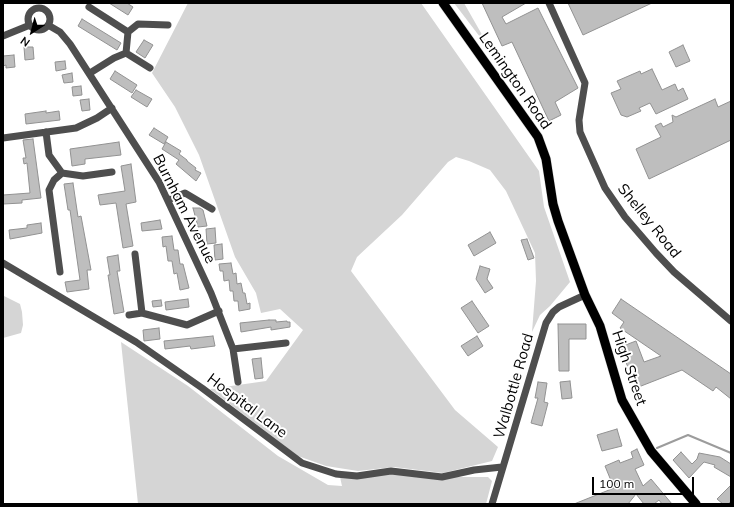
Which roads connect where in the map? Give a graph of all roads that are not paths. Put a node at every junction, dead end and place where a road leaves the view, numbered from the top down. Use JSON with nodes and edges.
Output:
{"nodes":[{"id":1,"x":444,"y":3,"type":"edge"},
{"id":2,"x":549,"y":3,"type":"edge"},
{"id":3,"x":32,"y":6,"type":"edge"},
{"id":4,"x":89,"y":7,"type":"dead end"},
{"id":5,"x":30,"y":25,"type":"junction"},
{"id":6,"x":48,"y":25,"type":"junction"},
{"id":7,"x":168,"y":25,"type":"dead end"},
{"id":8,"x":128,"y":32,"type":"junction"},
{"id":9,"x":3,"y":36,"type":"edge"},
{"id":10,"x":126,"y":53,"type":"junction"},
{"id":11,"x":150,"y":68,"type":"dead end"},
{"id":12,"x":90,"y":73,"type":"junction"},
{"id":13,"x":112,"y":108,"type":"junction"},
{"id":14,"x":46,"y":132,"type":"junction"},
{"id":15,"x":3,"y":138,"type":"edge"},
{"id":16,"x":112,"y":172,"type":"dead end"},
{"id":17,"x":62,"y":173,"type":"junction"},
{"id":18,"x":168,"y":200,"type":"junction"},
{"id":19,"x":212,"y":209,"type":"dead end"},
{"id":20,"x":135,"y":254,"type":"dead end"},
{"id":21,"x":3,"y":263,"type":"edge"},
{"id":22,"x":60,"y":272,"type":"dead end"},
{"id":23,"x":585,"y":295,"type":"junction"},
{"id":24,"x":218,"y":311,"type":"junction"},
{"id":25,"x":142,"y":312,"type":"junction"},
{"id":26,"x":129,"y":316,"type":"dead end"},
{"id":27,"x":731,"y":321,"type":"edge"},
{"id":28,"x":286,"y":343,"type":"dead end"},
{"id":29,"x":233,"y":349,"type":"junction"},
{"id":30,"x":238,"y":382,"type":"dead end"},
{"id":31,"x":502,"y":468,"type":"junction"},
{"id":32,"x":492,"y":504,"type":"edge"},
{"id":33,"x":696,"y":504,"type":"edge"}],
"edges":[{"from":1,"to":23,"type":"main road","name":"Lemington Road"},
{"from":2,"to":27,"type":"street","name":"Shelley Road"},
{"from":3,"to":5,"type":"street"},
{"from":3,"to":6,"type":"street"},
{"from":4,"to":8,"type":"street"},
{"from":5,"to":6,"type":"street"},
{"from":5,"to":9,"type":"street"},
{"from":6,"to":12,"type":"street","name":"Burnham Avenue"},
{"from":7,"to":8,"type":"street"},
{"from":8,"to":10,"type":"street"},
{"from":10,"to":11,"type":"street"},
{"from":10,"to":12,"type":"street"},
{"from":12,"to":13,"type":"street","name":"Burnham Avenue"},
{"from":13,"to":14,"type":"street"},
{"from":13,"to":18,"type":"street","name":"Burnham Avenue"},
{"from":14,"to":15,"type":"street"},
{"from":14,"to":17,"type":"street"},
{"from":16,"to":17,"type":"street"},
{"from":17,"to":22,"type":"street"},
{"from":18,"to":19,"type":"street"},
{"from":18,"to":24,"type":"street","name":"Burnham Avenue"},
{"from":20,"to":25,"type":"street"},
{"from":21,"to":31,"type":"street","name":"Hospital Lane"},
{"from":23,"to":31,"type":"street","name":"Walbottle Road"},
{"from":23,"to":33,"type":"main road","name":"High Street"},
{"from":24,"to":25,"type":"street"},
{"from":24,"to":29,"type":"street","name":"Burnham Avenue"},
{"from":25,"to":26,"type":"street"},
{"from":28,"to":29,"type":"street"},
{"from":29,"to":30,"type":"street","name":"Burnham Avenue"},
{"from":31,"to":32,"type":"street","name":"Walbottle Road"}]}
